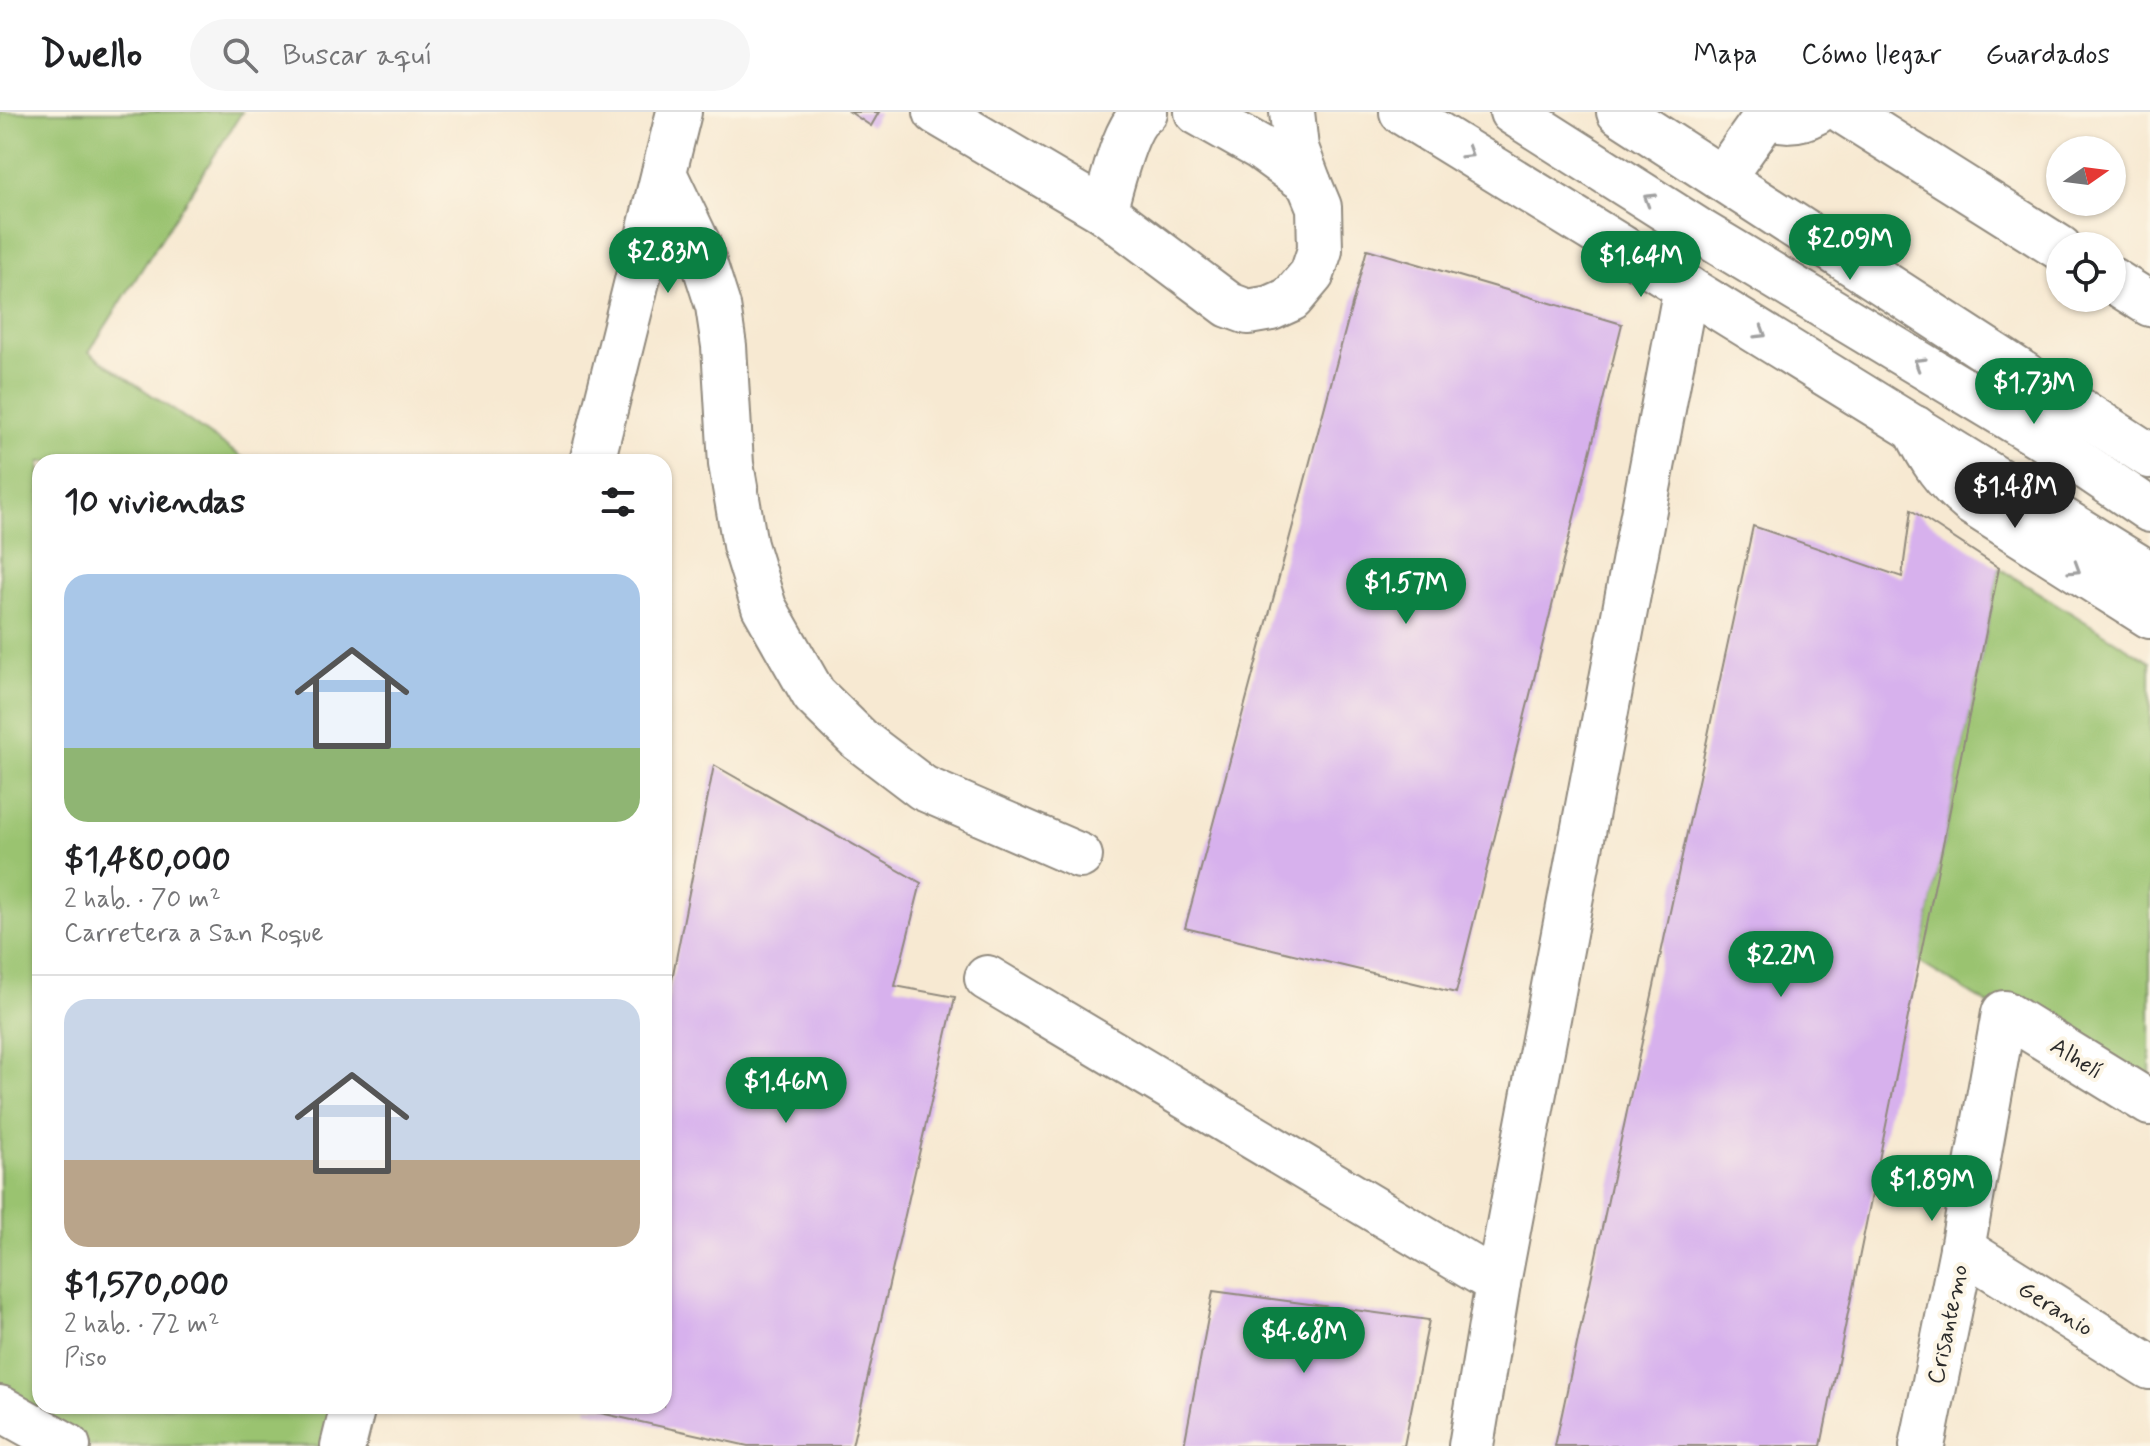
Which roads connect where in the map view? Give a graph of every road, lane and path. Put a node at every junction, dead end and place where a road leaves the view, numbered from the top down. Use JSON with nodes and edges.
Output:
{"nodes":[{"id":1,"x":679,"y":112,"type":"edge"},
{"id":2,"x":936,"y":112,"type":"edge"},
{"id":3,"x":1145,"y":112,"type":"edge"},
{"id":4,"x":1197,"y":112,"type":"edge"},
{"id":5,"x":1292,"y":112,"type":"edge"},
{"id":6,"x":1402,"y":112,"type":"edge"},
{"id":7,"x":1512,"y":112,"type":"edge"},
{"id":8,"x":1619,"y":112,"type":"edge"},
{"id":9,"x":1816,"y":112,"type":"edge"},
{"id":10,"x":1844,"y":112,"type":"edge"},
{"id":11,"x":1765,"y":114,"type":"edge"},
{"id":12,"x":664,"y":173,"type":"junction"},
{"id":13,"x":1723,"y":177,"type":"junction"},
{"id":14,"x":1309,"y":183,"type":"junction"},
{"id":15,"x":1104,"y":211,"type":"junction"},
{"id":16,"x":2046,"y":239,"type":"edge"},
{"id":17,"x":1686,"y":287,"type":"junction"},
{"id":18,"x":2126,"y":289,"type":"edge"},
{"id":19,"x":2150,"y":304,"type":"edge"},
{"id":20,"x":1915,"y":428,"type":"junction"},
{"id":21,"x":594,"y":454,"type":"edge"},
{"id":22,"x":2150,"y":456,"type":"edge"},
{"id":23,"x":2145,"y":507,"type":"edge"},
{"id":24,"x":2150,"y":574,"type":"edge"},
{"id":25,"x":2150,"y":616,"type":"edge"},
{"id":26,"x":1080,"y":856,"type":"dead end"},
{"id":27,"x":987,"y":978,"type":"dead end"},
{"id":28,"x":2004,"y":1013,"type":"joint"},
{"id":29,"x":2150,"y":1103,"type":"edge"},
{"id":30,"x":1962,"y":1249,"type":"junction"},
{"id":31,"x":1498,"y":1283,"type":"junction"},
{"id":32,"x":2150,"y":1367,"type":"edge"},
{"id":33,"x":0,"y":1408,"type":"edge"},
{"id":34,"x":351,"y":1414,"type":"edge"},
{"id":35,"x":68,"y":1446,"type":"edge"},
{"id":36,"x":343,"y":1446,"type":"edge"},
{"id":37,"x":1471,"y":1446,"type":"edge"},
{"id":38,"x":1922,"y":1446,"type":"edge"}],
"edges":[{"from":1,"to":12,"type":"street"},
{"from":2,"to":15,"type":"street"},
{"from":3,"to":15,"type":"street"},
{"from":4,"to":14,"type":"street"},
{"from":5,"to":14,"type":"street"},
{"from":6,"to":17,"type":"street","one_way":true},
{"from":23,"to":7,"type":"street","one_way":true},
{"from":8,"to":13,"type":"street"},
{"from":9,"to":11,"type":"street"},
{"from":10,"to":16,"type":"street"},
{"from":11,"to":13,"type":"street"},
{"from":12,"to":21,"type":"street"},
{"from":12,"to":26,"type":"street"},
{"from":13,"to":22,"type":"street"},
{"from":14,"to":15,"type":"street"},
{"from":17,"to":20,"type":"street","one_way":true},
{"from":17,"to":31,"type":"street"},
{"from":18,"to":19,"type":"street"},
{"from":20,"to":23,"type":"street"},
{"from":20,"to":24,"type":"street"},
{"from":20,"to":25,"type":"street","one_way":true},
{"from":27,"to":31,"type":"street"},
{"from":28,"to":29,"type":"street","name":"Alhelí"},
{"from":28,"to":30,"type":"street","name":"Crisantemo"},
{"from":30,"to":32,"type":"street","name":"Geranio"},
{"from":30,"to":38,"type":"street","name":"Crisantemo"},
{"from":31,"to":37,"type":"street"},
{"from":33,"to":35,"type":"street"},
{"from":34,"to":36,"type":"street"}]}
